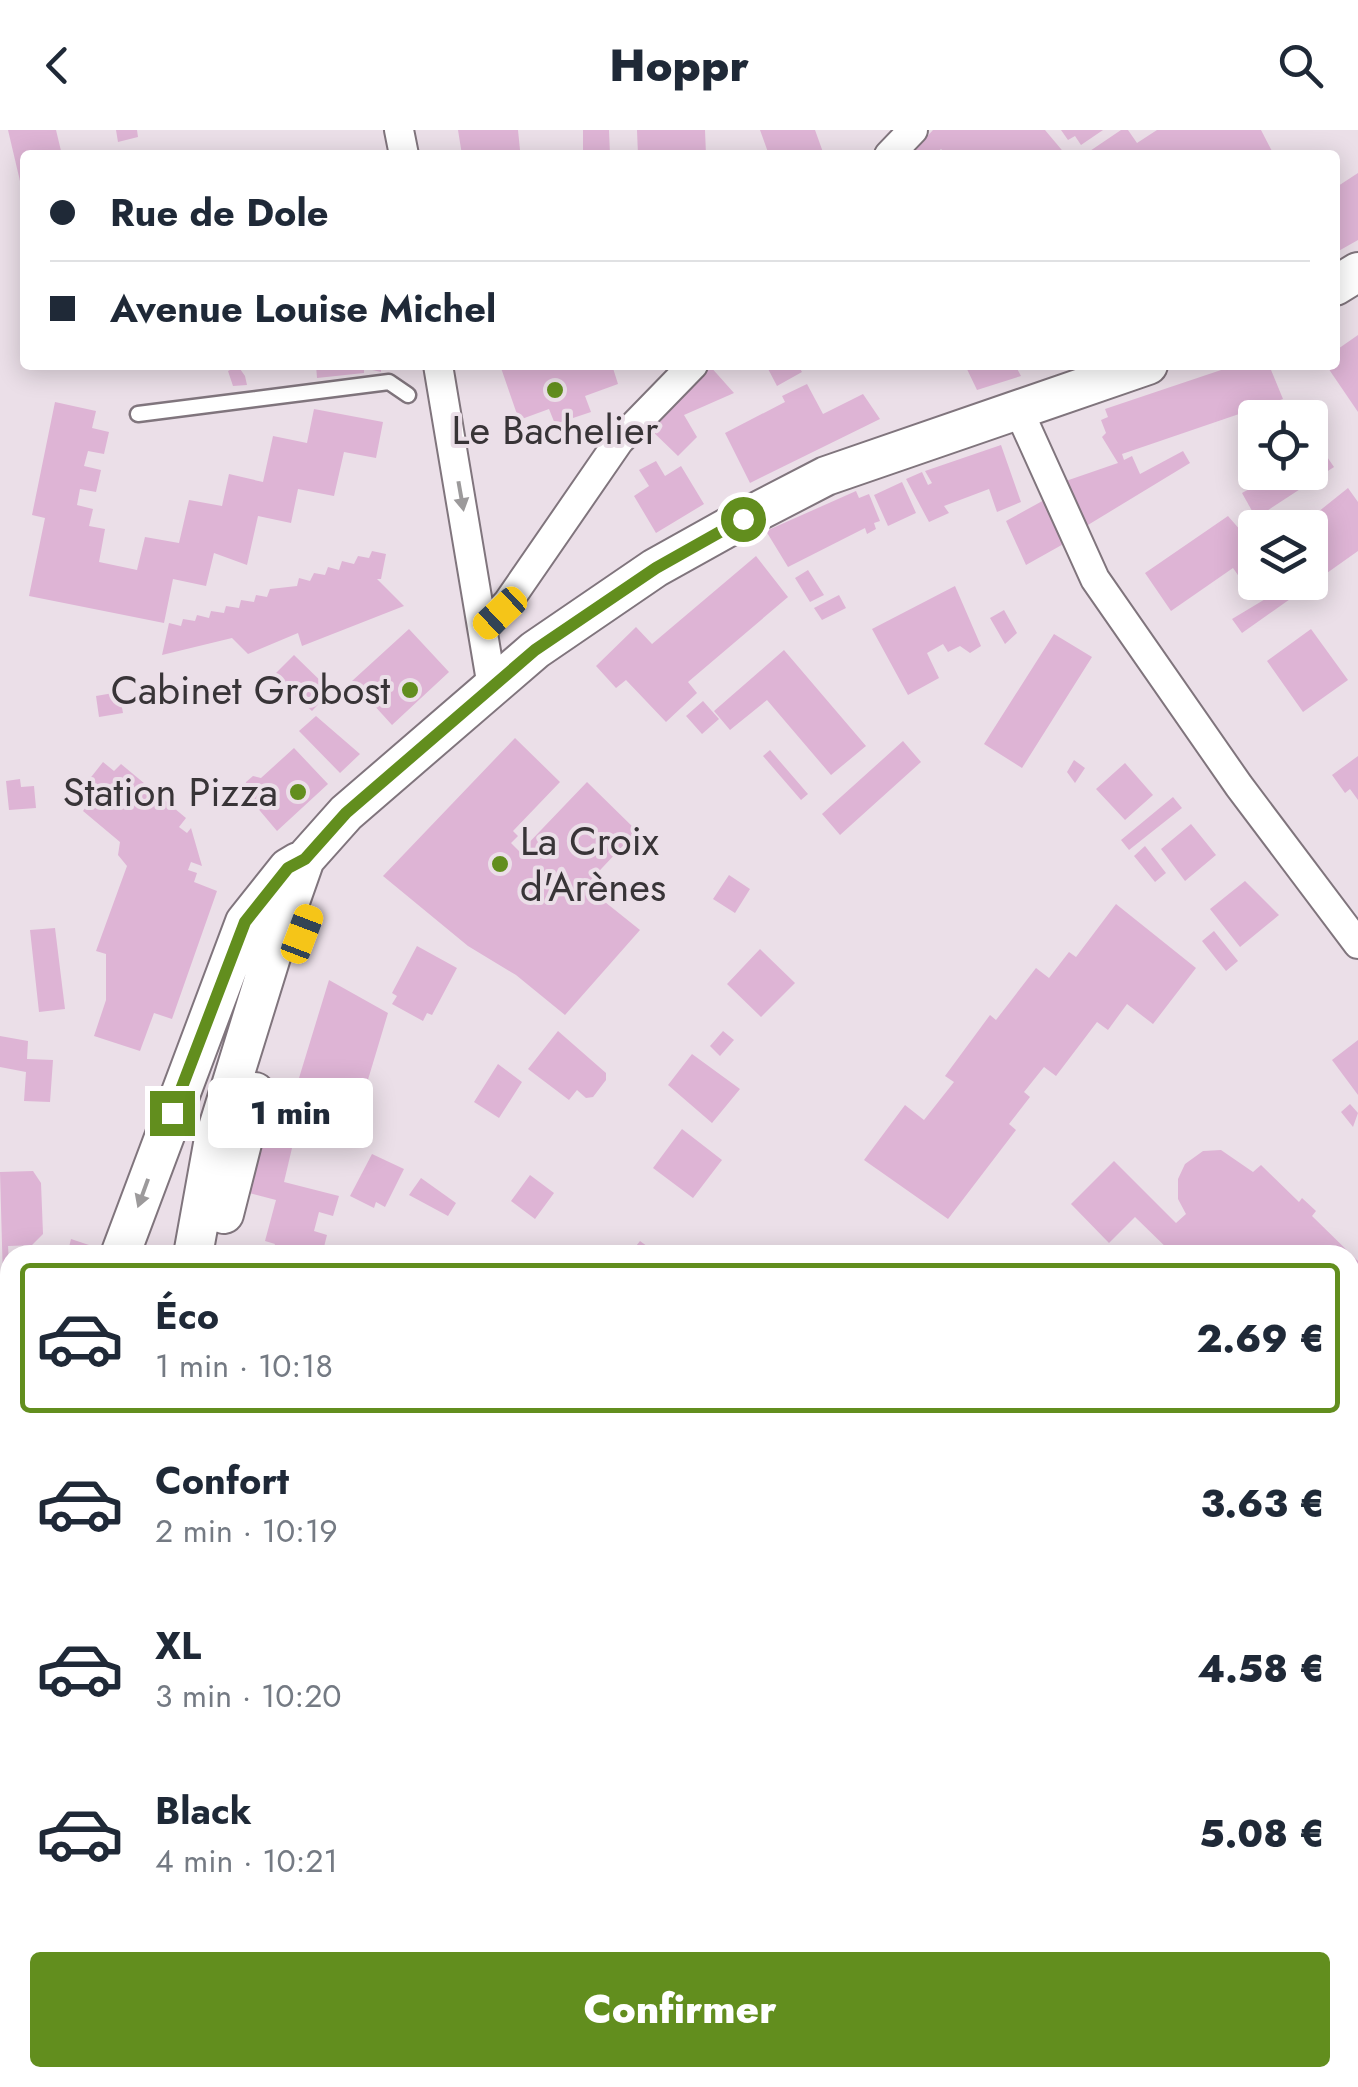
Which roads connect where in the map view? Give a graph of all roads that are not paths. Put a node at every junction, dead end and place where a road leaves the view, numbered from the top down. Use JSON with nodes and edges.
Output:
{"nodes":[{"id":1,"x":912,"y":130,"type":"edge"},
{"id":2,"x":894,"y":150,"type":"edge"},
{"id":3,"x":439,"y":370,"type":"edge"},
{"id":4,"x":688,"y":370,"type":"edge"},
{"id":5,"x":1133,"y":370,"type":"edge"},
{"id":6,"x":408,"y":394,"type":"dead end"},
{"id":7,"x":1018,"y":409,"type":"junction"},
{"id":8,"x":138,"y":414,"type":"dead end"},
{"id":9,"x":484,"y":628,"type":"junction"},
{"id":10,"x":492,"y":687,"type":"junction"},
{"id":11,"x":390,"y":778,"type":"junction"},
{"id":12,"x":305,"y":859,"type":"junction"},
{"id":13,"x":1358,"y":944,"type":"edge"},
{"id":14,"x":124,"y":1245,"type":"edge"},
{"id":15,"x":195,"y":1245,"type":"edge"},
{"id":16,"x":218,"y":1245,"type":"edge"}],
"edges":[{"from":1,"to":2,"type":"street"},
{"from":3,"to":9,"type":"street","one_way":true},
{"from":4,"to":9,"type":"street"},
{"from":5,"to":7,"type":"main road"},
{"from":6,"to":8,"type":"lane"},
{"from":7,"to":10,"type":"main road"},
{"from":7,"to":13,"type":"street"},
{"from":9,"to":10,"type":"street"},
{"from":10,"to":11,"type":"main road"},
{"from":11,"to":12,"type":"main road"},
{"from":11,"to":16,"type":"main road"},
{"from":12,"to":14,"type":"main road","one_way":true},
{"from":12,"to":15,"type":"main road"}]}
